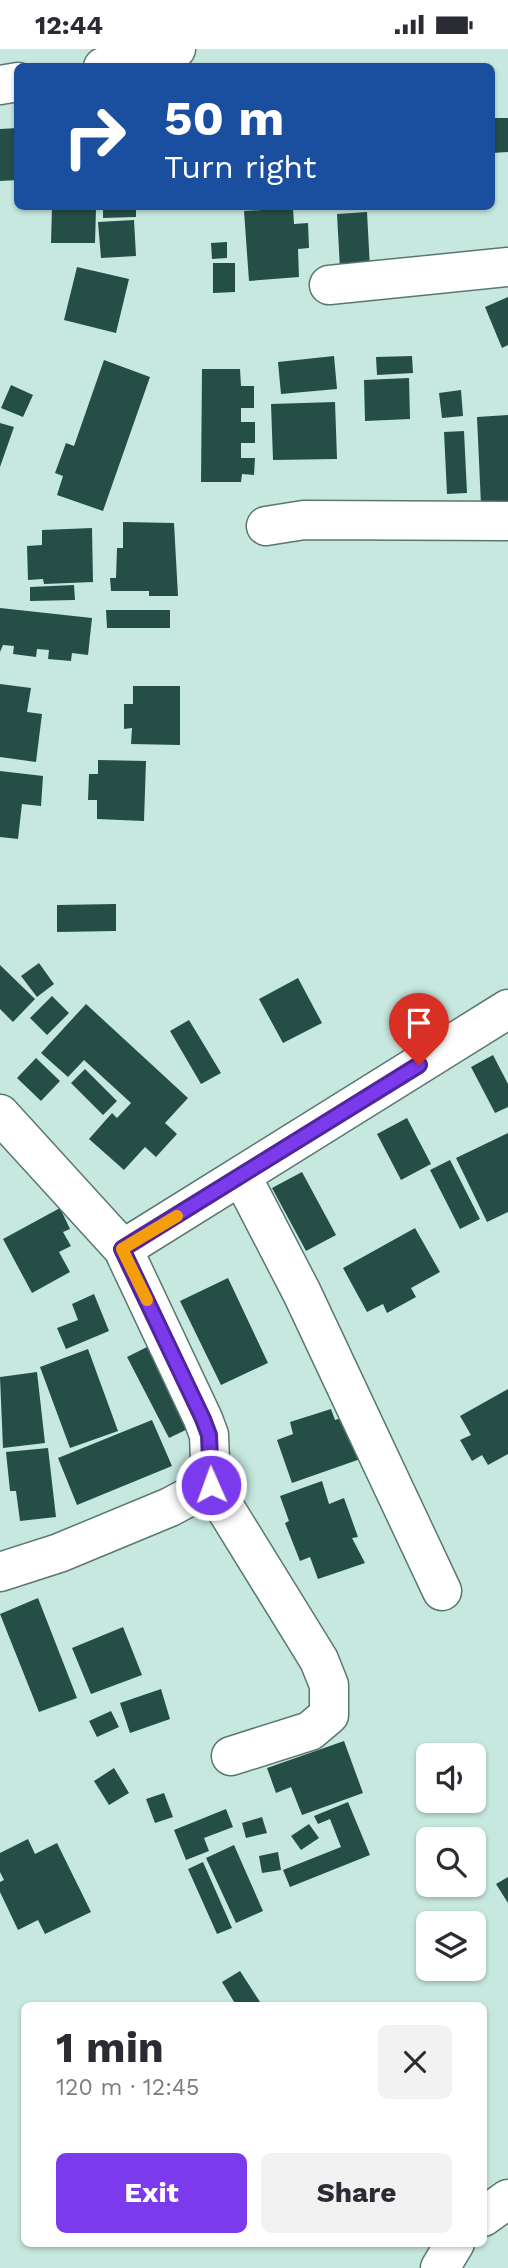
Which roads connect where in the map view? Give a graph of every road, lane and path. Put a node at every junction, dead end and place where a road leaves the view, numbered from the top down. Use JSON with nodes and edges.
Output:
{"nodes":[{"id":1,"x":176,"y":49,"type":"edge"},
{"id":2,"x":119,"y":63,"type":"edge"},
{"id":3,"x":508,"y":267,"type":"edge"},
{"id":4,"x":329,"y":285,"type":"dead end"},
{"id":5,"x":508,"y":521,"type":"edge"},
{"id":6,"x":266,"y":526,"type":"dead end"},
{"id":7,"x":508,"y":1009,"type":"edge"},
{"id":8,"x":0,"y":1114,"type":"edge"},
{"id":9,"x":242,"y":1177,"type":"junction"},
{"id":10,"x":122,"y":1249,"type":"junction"},
{"id":11,"x":211,"y":1485,"type":"junction"},
{"id":12,"x":0,"y":1571,"type":"edge"},
{"id":13,"x":442,"y":1591,"type":"dead end"},
{"id":14,"x":232,"y":1756,"type":"dead end"},
{"id":15,"x":508,"y":2199,"type":"edge"},
{"id":16,"x":487,"y":2214,"type":"edge"},
{"id":17,"x":453,"y":2247,"type":"edge"},
{"id":18,"x":440,"y":2268,"type":"edge"}],
"edges":[{"from":1,"to":2,"type":"street"},
{"from":3,"to":4,"type":"street"},
{"from":5,"to":6,"type":"street"},
{"from":7,"to":9,"type":"street"},
{"from":8,"to":10,"type":"street"},
{"from":9,"to":10,"type":"street"},
{"from":9,"to":13,"type":"street"},
{"from":10,"to":11,"type":"street"},
{"from":11,"to":12,"type":"street"},
{"from":11,"to":14,"type":"street"},
{"from":15,"to":16,"type":"street"},
{"from":17,"to":18,"type":"street"}]}
